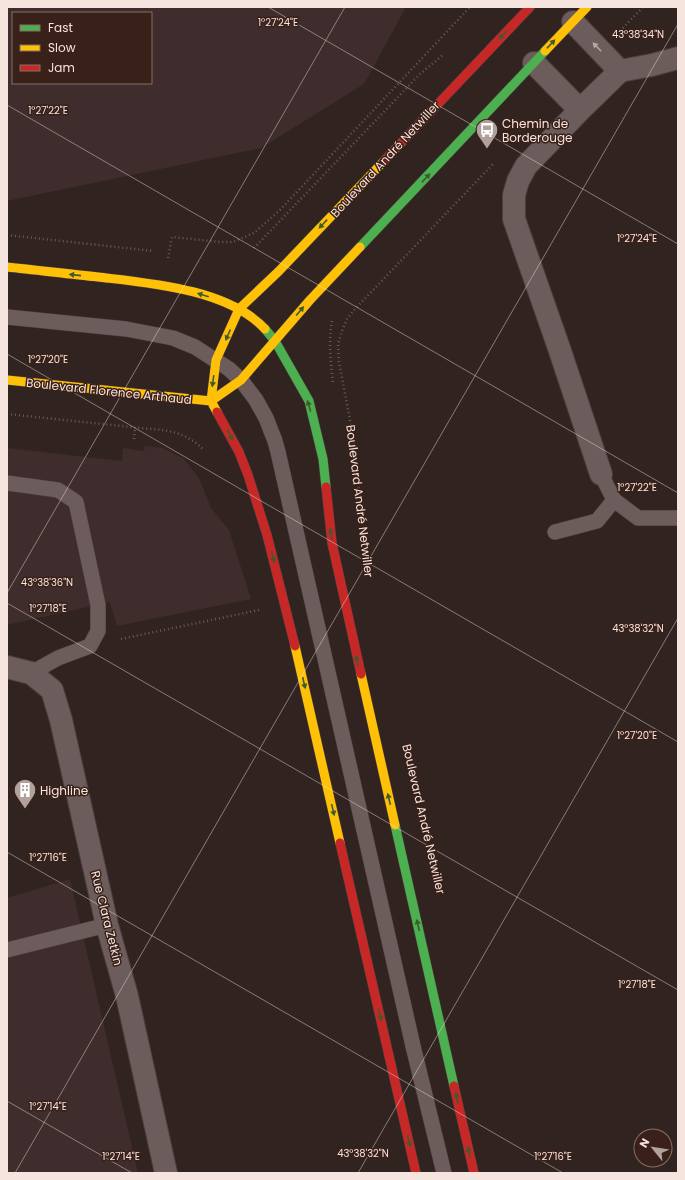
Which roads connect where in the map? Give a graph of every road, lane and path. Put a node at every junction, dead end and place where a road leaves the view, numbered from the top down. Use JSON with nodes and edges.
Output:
{"nodes":[{"id":1,"x":470,"y":7,"type":"edge"},
{"id":2,"x":530,"y":7,"type":"edge"},
{"id":3,"x":643,"y":7,"type":"edge"},
{"id":4,"x":580,"y":14,"type":"edge"},
{"id":5,"x":450,"y":49,"type":"dead end"},
{"id":6,"x":601,"y":51,"type":"junction"},
{"id":7,"x":678,"y":58,"type":"edge"},
{"id":8,"x":534,"y":62,"type":"junction"},
{"id":9,"x":620,"y":72,"type":"junction"},
{"id":10,"x":580,"y":110,"type":"junction"},
{"id":11,"x":498,"y":160,"type":"dead end"},
{"id":12,"x":7,"y":236,"type":"edge"},
{"id":13,"x":254,"y":248,"type":"dead end"},
{"id":14,"x":153,"y":251,"type":"dead end"},
{"id":15,"x":167,"y":264,"type":"dead end"},
{"id":16,"x":7,"y":267,"type":"edge"},
{"id":17,"x":239,"y":309,"type":"junction"},
{"id":18,"x":7,"y":317,"type":"edge"},
{"id":19,"x":275,"y":341,"type":"junction"},
{"id":20,"x":216,"y":360,"type":"junction"},
{"id":21,"x":7,"y":380,"type":"edge"},
{"id":22,"x":241,"y":380,"type":"junction"},
{"id":23,"x":210,"y":401,"type":"junction"},
{"id":24,"x":7,"y":414,"type":"edge"},
{"id":25,"x":135,"y":428,"type":"junction"},
{"id":26,"x":134,"y":439,"type":"dead end"},
{"id":27,"x":207,"y":455,"type":"dead end"},
{"id":28,"x":601,"y":474,"type":"joint"},
{"id":29,"x":7,"y":483,"type":"edge"},
{"id":30,"x":614,"y":500,"type":"junction"},
{"id":31,"x":678,"y":518,"type":"edge"},
{"id":32,"x":555,"y":532,"type":"dead end"},
{"id":33,"x":366,"y":560,"type":"dead end"},
{"id":34,"x":261,"y":609,"type":"dead end"},
{"id":35,"x":90,"y":646,"type":"junction"},
{"id":36,"x":7,"y":667,"type":"edge"},
{"id":37,"x":31,"y":673,"type":"junction"},
{"id":38,"x":107,"y":925,"type":"junction"},
{"id":39,"x":7,"y":950,"type":"edge"},
{"id":40,"x":166,"y":1173,"type":"edge"},
{"id":41,"x":416,"y":1173,"type":"edge"},
{"id":42,"x":444,"y":1173,"type":"edge"},
{"id":43,"x":474,"y":1173,"type":"edge"}],
"edges":[{"from":1,"to":15,"type":"path"},
{"from":2,"to":17,"type":"street","name":"Boulevard André Netwiller","one_way":true},
{"from":3,"to":6,"type":"path"},
{"from":6,"to":4,"type":"street","one_way":true},
{"from":8,"to":4,"type":"street","one_way":true},
{"from":5,"to":13,"type":"path"},
{"from":6,"to":9,"type":"street"},
{"from":7,"to":9,"type":"street"},
{"from":8,"to":10,"type":"street"},
{"from":19,"to":8,"type":"street","one_way":true},
{"from":9,"to":10,"type":"street"},
{"from":10,"to":28,"type":"street"},
{"from":11,"to":33,"type":"path","name":"Boulevard André Netwiller"},
{"from":12,"to":14,"type":"path"},
{"from":17,"to":16,"type":"street","one_way":true},
{"from":17,"to":19,"type":"street"},
{"from":17,"to":20,"type":"street","name":"Boulevard André Netwiller","one_way":true},
{"from":18,"to":20,"type":"lane"},
{"from":19,"to":22,"type":"street"},
{"from":43,"to":19,"type":"street","one_way":true},
{"from":20,"to":22,"type":"lane"},
{"from":20,"to":23,"type":"street","name":"Boulevard André Netwiller","one_way":true},
{"from":21,"to":23,"type":"street","name":"Boulevard Florence Arthaud"},
{"from":22,"to":23,"type":"street"},
{"from":22,"to":42,"type":"lane"},
{"from":23,"to":41,"type":"street","one_way":true},
{"from":24,"to":25,"type":"path"},
{"from":25,"to":26,"type":"path"},
{"from":25,"to":27,"type":"path"},
{"from":28,"to":30,"type":"lane"},
{"from":29,"to":35,"type":"lane"},
{"from":30,"to":31,"type":"lane"},
{"from":30,"to":32,"type":"lane"},
{"from":34,"to":35,"type":"path"},
{"from":35,"to":37,"type":"lane"},
{"from":36,"to":37,"type":"street"},
{"from":37,"to":38,"type":"street","name":"Rue Clara Zetkin"},
{"from":38,"to":39,"type":"lane"},
{"from":38,"to":40,"type":"street","name":"Rue Clara Zetkin"}]}
